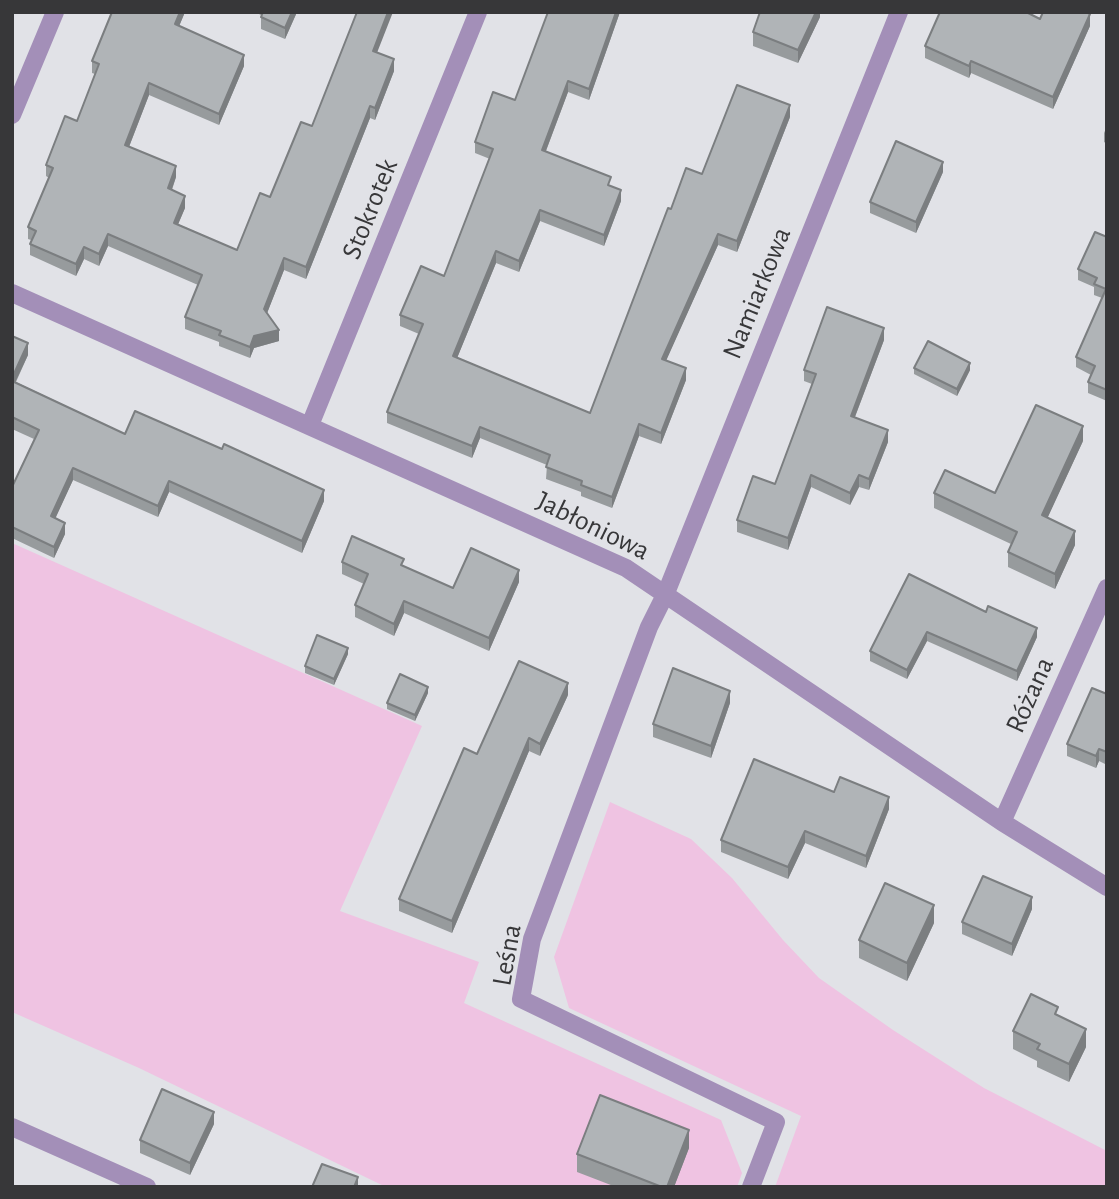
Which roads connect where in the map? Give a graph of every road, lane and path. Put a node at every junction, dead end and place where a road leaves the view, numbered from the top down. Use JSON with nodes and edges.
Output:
{"nodes":[{"id":1,"x":55,"y":12,"type":"edge"},
{"id":2,"x":478,"y":12,"type":"edge"},
{"id":3,"x":900,"y":12,"type":"edge"},
{"id":4,"x":12,"y":115,"type":"edge"},
{"id":5,"x":12,"y":293,"type":"edge"},
{"id":6,"x":310,"y":425,"type":"junction"},
{"id":7,"x":1107,"y":588,"type":"edge"},
{"id":8,"x":666,"y":593,"type":"junction"},
{"id":9,"x":1002,"y":822,"type":"junction"},
{"id":10,"x":1107,"y":887,"type":"edge"},
{"id":11,"x":12,"y":1126,"type":"edge"},
{"id":12,"x":147,"y":1187,"type":"edge"},
{"id":13,"x":751,"y":1187,"type":"edge"}],
"edges":[{"from":1,"to":4,"type":"street"},
{"from":2,"to":6,"type":"street","name":"Stokrotek"},
{"from":3,"to":8,"type":"street","name":"Namiarkowa"},
{"from":5,"to":6,"type":"street","name":"Jabłoniowa"},
{"from":6,"to":8,"type":"street","name":"Jabłoniowa"},
{"from":7,"to":9,"type":"street","name":"Różana"},
{"from":8,"to":9,"type":"street","name":"Jabłoniowa"},
{"from":8,"to":13,"type":"street","name":"Leśna"},
{"from":9,"to":10,"type":"street","name":"Jabłoniowa"},
{"from":11,"to":12,"type":"street"}]}
